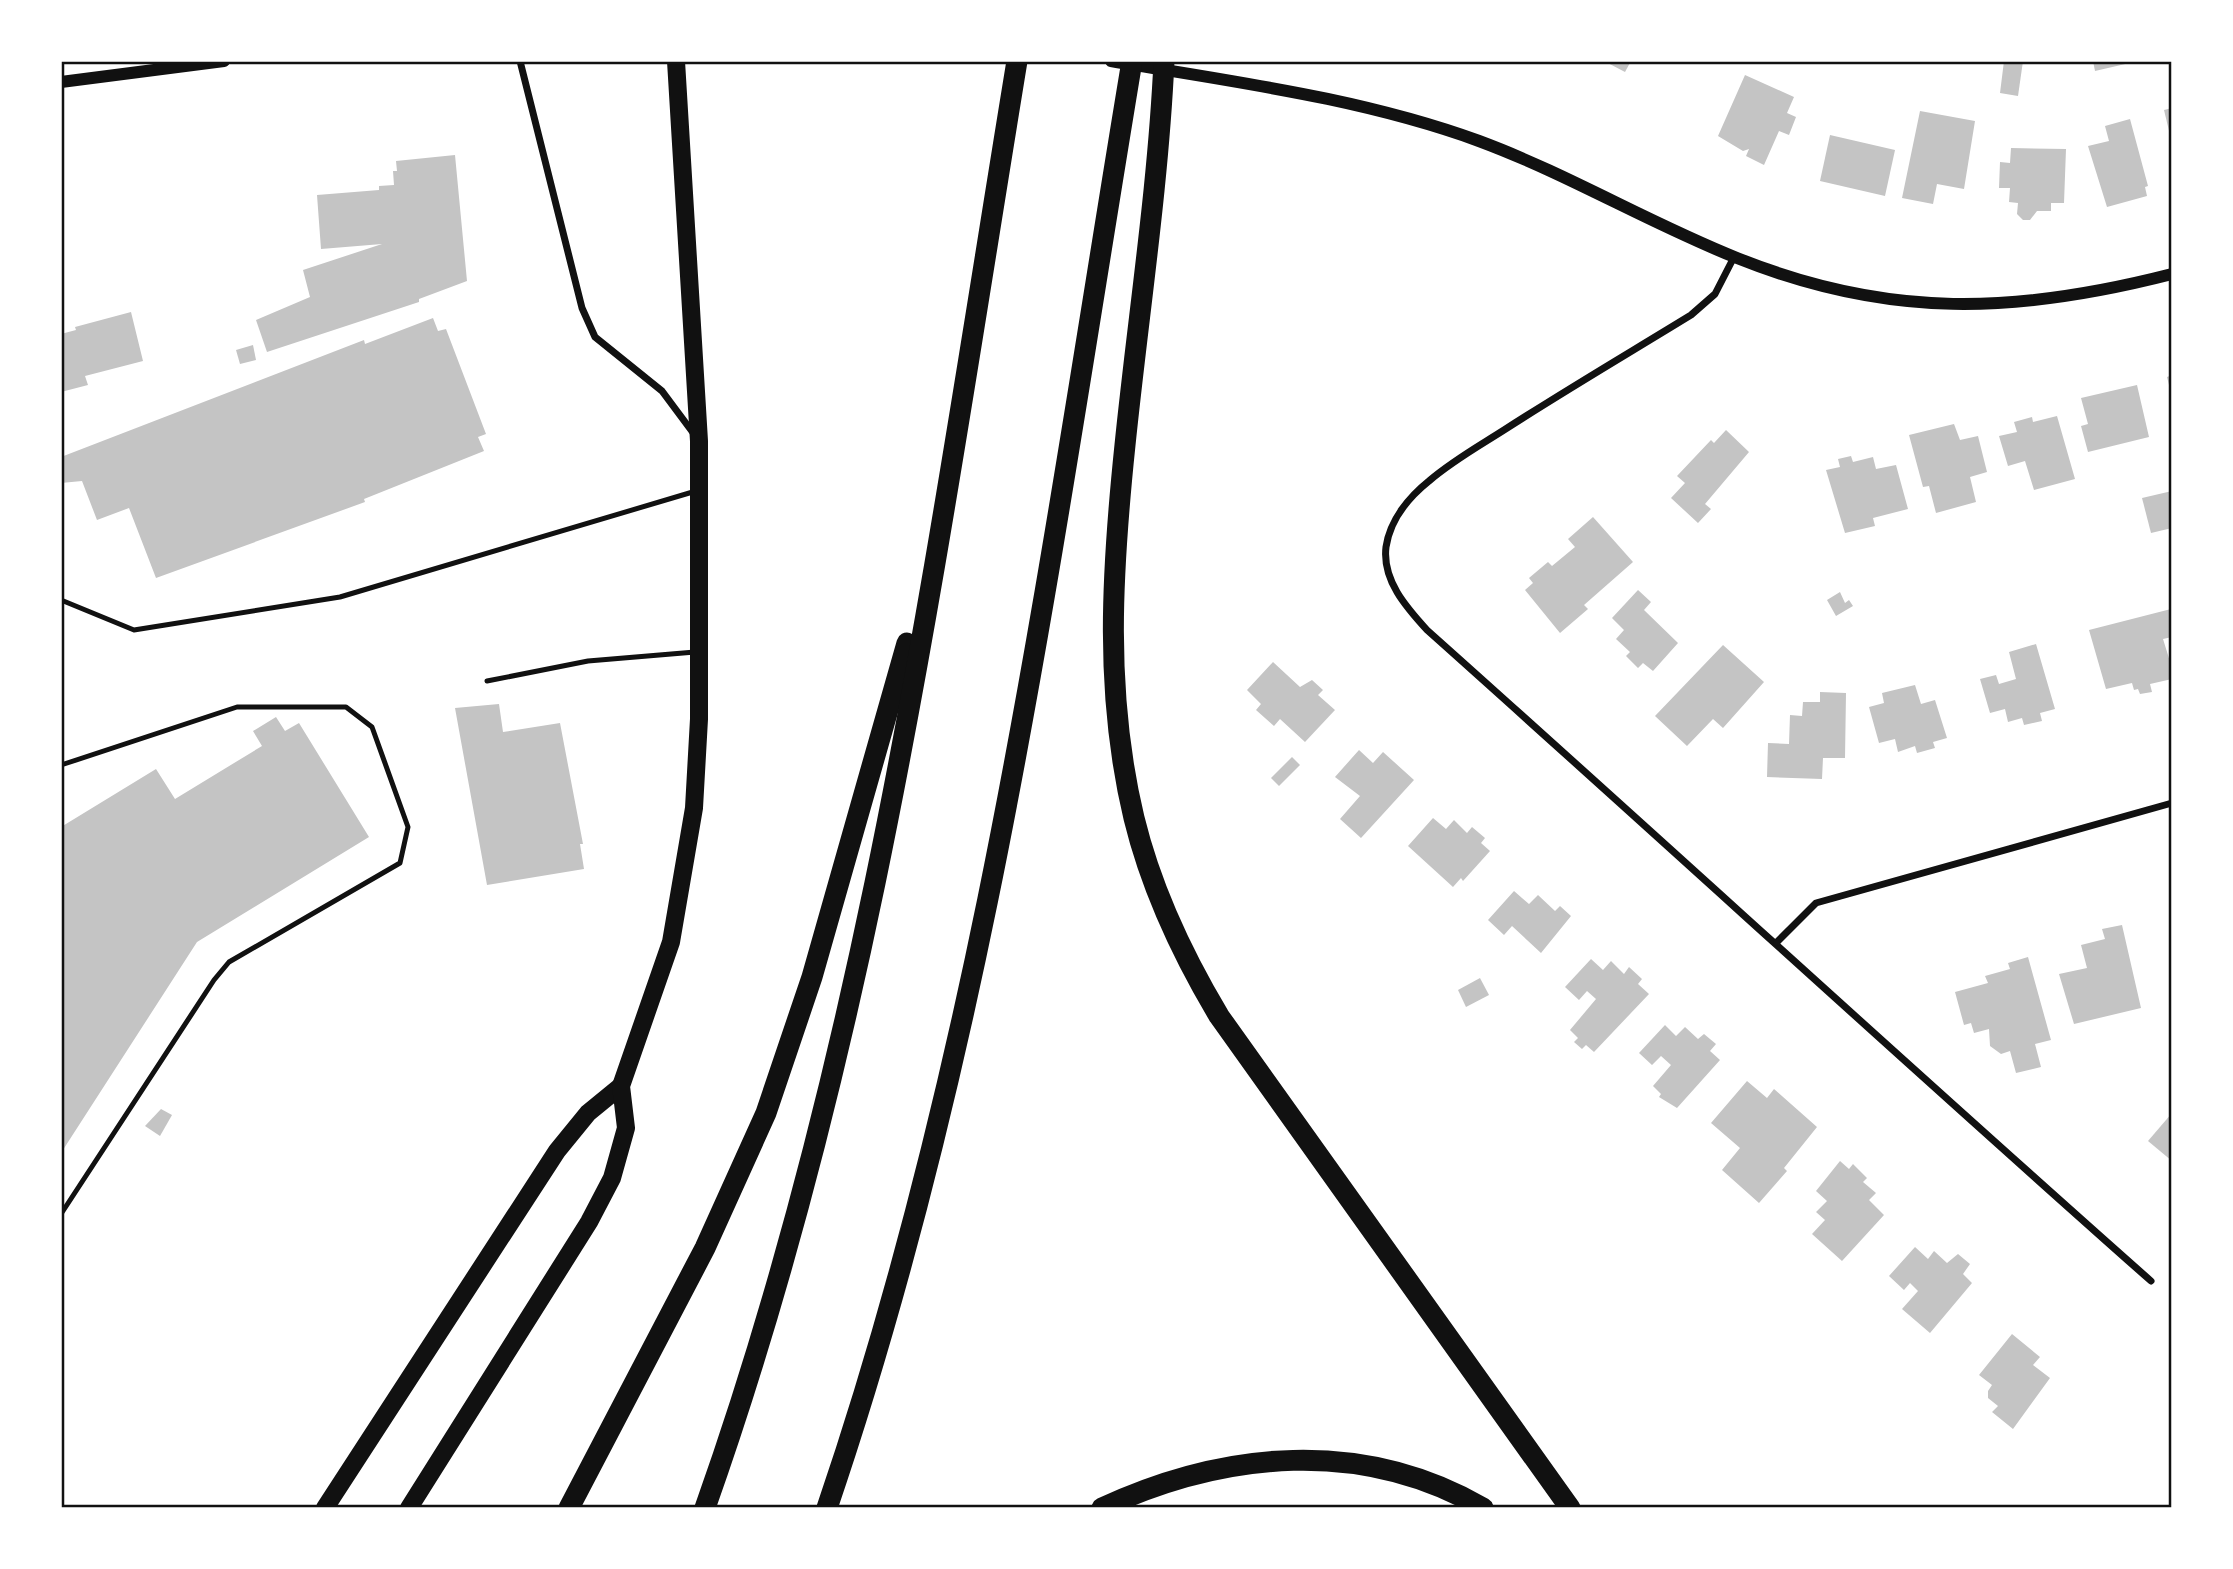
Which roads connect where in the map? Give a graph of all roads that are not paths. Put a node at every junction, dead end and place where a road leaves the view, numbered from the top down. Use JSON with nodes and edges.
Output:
{"nodes":[{"id":1,"x":224,"y":61,"type":"edge"},
{"id":2,"x":520,"y":61,"type":"edge"},
{"id":3,"x":676,"y":61,"type":"edge"},
{"id":4,"x":1017,"y":61,"type":"edge"},
{"id":5,"x":1111,"y":61,"type":"edge"},
{"id":6,"x":1132,"y":61,"type":"edge"},
{"id":7,"x":1164,"y":61,"type":"edge"},
{"id":8,"x":178,"y":64,"type":"edge"},
{"id":9,"x":61,"y":82,"type":"edge"},
{"id":10,"x":1734,"y":257,"type":"junction"},
{"id":11,"x":2172,"y":274,"type":"edge"},
{"id":12,"x":699,"y":441,"type":"junction"},
{"id":13,"x":699,"y":490,"type":"junction"},
{"id":14,"x":937,"y":540,"type":"junction"},
{"id":15,"x":61,"y":600,"type":"edge"},
{"id":16,"x":698,"y":651,"type":"junction"},
{"id":17,"x":487,"y":681,"type":"dead end"},
{"id":18,"x":61,"y":765,"type":"edge"},
{"id":19,"x":2172,"y":803,"type":"edge"},
{"id":20,"x":1777,"y":942,"type":"junction"},
{"id":21,"x":621,"y":1086,"type":"junction"},
{"id":22,"x":61,"y":1214,"type":"edge"},
{"id":23,"x":2151,"y":1281,"type":"dead end"},
{"id":24,"x":325,"y":1508,"type":"edge"},
{"id":25,"x":409,"y":1508,"type":"edge"},
{"id":26,"x":569,"y":1508,"type":"edge"},
{"id":27,"x":705,"y":1508,"type":"edge"},
{"id":28,"x":827,"y":1508,"type":"edge"},
{"id":29,"x":1102,"y":1508,"type":"edge"},
{"id":30,"x":1483,"y":1508,"type":"edge"},
{"id":31,"x":1570,"y":1508,"type":"edge"}],
"edges":[{"from":1,"to":8,"type":"street"},
{"from":2,"to":12,"type":"street"},
{"from":3,"to":12,"type":"main road"},
{"from":4,"to":14,"type":"highway"},
{"from":5,"to":10,"type":"street"},
{"from":6,"to":28,"type":"highway"},
{"from":7,"to":31,"type":"highway"},
{"from":8,"to":9,"type":"street"},
{"from":10,"to":11,"type":"street"},
{"from":10,"to":20,"type":"street"},
{"from":12,"to":13,"type":"main road"},
{"from":13,"to":15,"type":"lane"},
{"from":13,"to":16,"type":"main road"},
{"from":14,"to":26,"type":"highway"},
{"from":14,"to":27,"type":"highway"},
{"from":16,"to":17,"type":"lane"},
{"from":16,"to":21,"type":"main road"},
{"from":18,"to":22,"type":"lane"},
{"from":19,"to":20,"type":"street"},
{"from":20,"to":23,"type":"street"},
{"from":21,"to":24,"type":"main road"},
{"from":21,"to":25,"type":"main road"},
{"from":29,"to":30,"type":"highway"}]}
